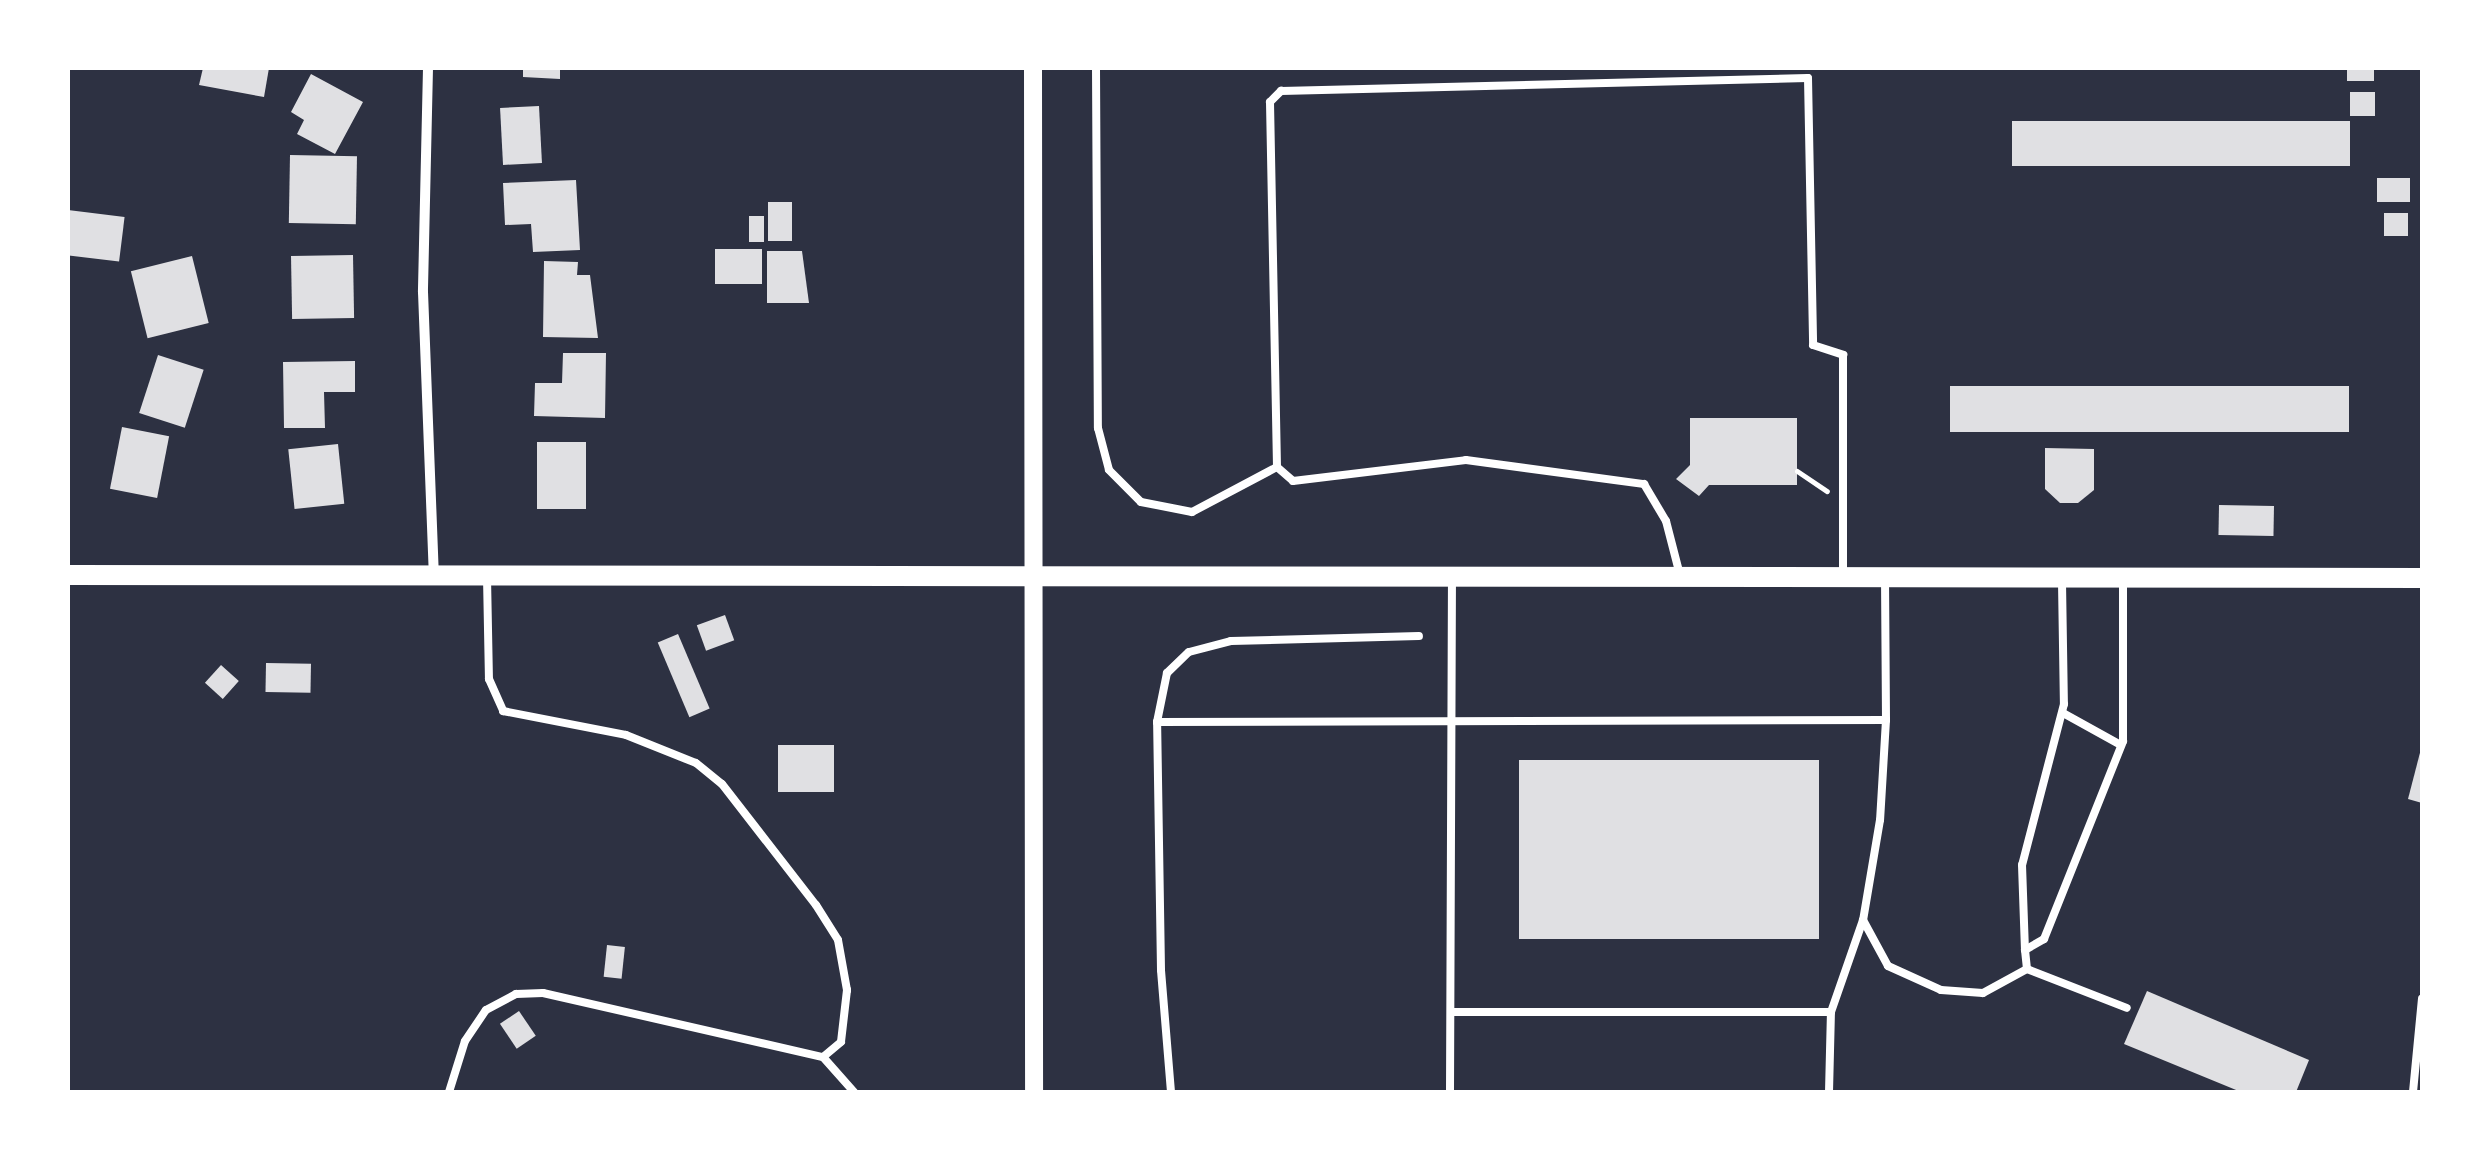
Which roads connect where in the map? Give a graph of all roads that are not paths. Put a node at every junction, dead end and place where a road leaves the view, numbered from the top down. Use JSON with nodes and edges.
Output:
{"nodes":[{"id":1,"x":428,"y":68,"type":"edge"},
{"id":2,"x":1033,"y":68,"type":"edge"},
{"id":3,"x":1096,"y":68,"type":"edge"},
{"id":4,"x":1807,"y":68,"type":"edge"},
{"id":5,"x":1808,"y":78,"type":"junction"},
{"id":6,"x":1277,"y":466,"type":"junction"},
{"id":7,"x":1030,"y":572,"type":"junction"},
{"id":8,"x":434,"y":573,"type":"junction"},
{"id":9,"x":487,"y":573,"type":"junction"},
{"id":10,"x":68,"y":575,"type":"edge"},
{"id":11,"x":1452,"y":575,"type":"junction"},
{"id":12,"x":1680,"y":575,"type":"junction"},
{"id":13,"x":1844,"y":576,"type":"junction"},
{"id":14,"x":1885,"y":577,"type":"junction"},
{"id":15,"x":2062,"y":578,"type":"junction"},
{"id":16,"x":2123,"y":578,"type":"junction"},
{"id":17,"x":2422,"y":578,"type":"edge"},
{"id":18,"x":1419,"y":636,"type":"dead end"},
{"id":19,"x":2062,"y":713,"type":"junction"},
{"id":20,"x":1886,"y":720,"type":"junction"},
{"id":21,"x":1452,"y":721,"type":"junction"},
{"id":22,"x":1157,"y":722,"type":"junction"},
{"id":23,"x":2121,"y":745,"type":"junction"},
{"id":24,"x":1863,"y":920,"type":"junction"},
{"id":25,"x":2026,"y":950,"type":"junction"},
{"id":26,"x":2027,"y":969,"type":"junction"},
{"id":27,"x":2422,"y":998,"type":"edge"},
{"id":28,"x":2127,"y":1008,"type":"dead end"},
{"id":29,"x":1452,"y":1012,"type":"junction"},
{"id":30,"x":1831,"y":1012,"type":"junction"},
{"id":31,"x":823,"y":1058,"type":"junction"},
{"id":32,"x":450,"y":1092,"type":"edge"},
{"id":33,"x":854,"y":1092,"type":"edge"},
{"id":34,"x":1034,"y":1092,"type":"edge"},
{"id":35,"x":1171,"y":1092,"type":"edge"},
{"id":36,"x":1450,"y":1092,"type":"edge"},
{"id":37,"x":1829,"y":1092,"type":"edge"},
{"id":38,"x":2413,"y":1092,"type":"edge"}],
"edges":[{"from":1,"to":8,"type":"street"},
{"from":2,"to":7,"type":"street"},
{"from":3,"to":6,"type":"lane"},
{"from":4,"to":5,"type":"lane"},
{"from":5,"to":6,"type":"lane"},
{"from":5,"to":13,"type":"lane"},
{"from":6,"to":12,"type":"lane"},
{"from":7,"to":9,"type":"main road"},
{"from":7,"to":11,"type":"main road"},
{"from":7,"to":34,"type":"street"},
{"from":8,"to":9,"type":"main road"},
{"from":8,"to":10,"type":"main road"},
{"from":9,"to":31,"type":"lane"},
{"from":11,"to":12,"type":"main road"},
{"from":11,"to":21,"type":"lane"},
{"from":12,"to":13,"type":"main road"},
{"from":13,"to":14,"type":"main road"},
{"from":14,"to":15,"type":"main road"},
{"from":14,"to":20,"type":"lane"},
{"from":15,"to":16,"type":"main road"},
{"from":15,"to":19,"type":"lane"},
{"from":16,"to":17,"type":"main road"},
{"from":16,"to":23,"type":"lane"},
{"from":18,"to":22,"type":"lane"},
{"from":19,"to":23,"type":"lane"},
{"from":19,"to":25,"type":"lane"},
{"from":20,"to":21,"type":"lane"},
{"from":20,"to":24,"type":"lane"},
{"from":21,"to":22,"type":"lane"},
{"from":21,"to":29,"type":"lane"},
{"from":22,"to":35,"type":"lane"},
{"from":23,"to":25,"type":"lane"},
{"from":24,"to":26,"type":"lane"},
{"from":24,"to":30,"type":"lane"},
{"from":25,"to":26,"type":"lane"},
{"from":26,"to":28,"type":"lane"},
{"from":27,"to":38,"type":"lane"},
{"from":29,"to":30,"type":"lane"},
{"from":29,"to":36,"type":"lane"},
{"from":30,"to":37,"type":"lane"},
{"from":31,"to":32,"type":"lane"},
{"from":31,"to":33,"type":"lane"}]}
